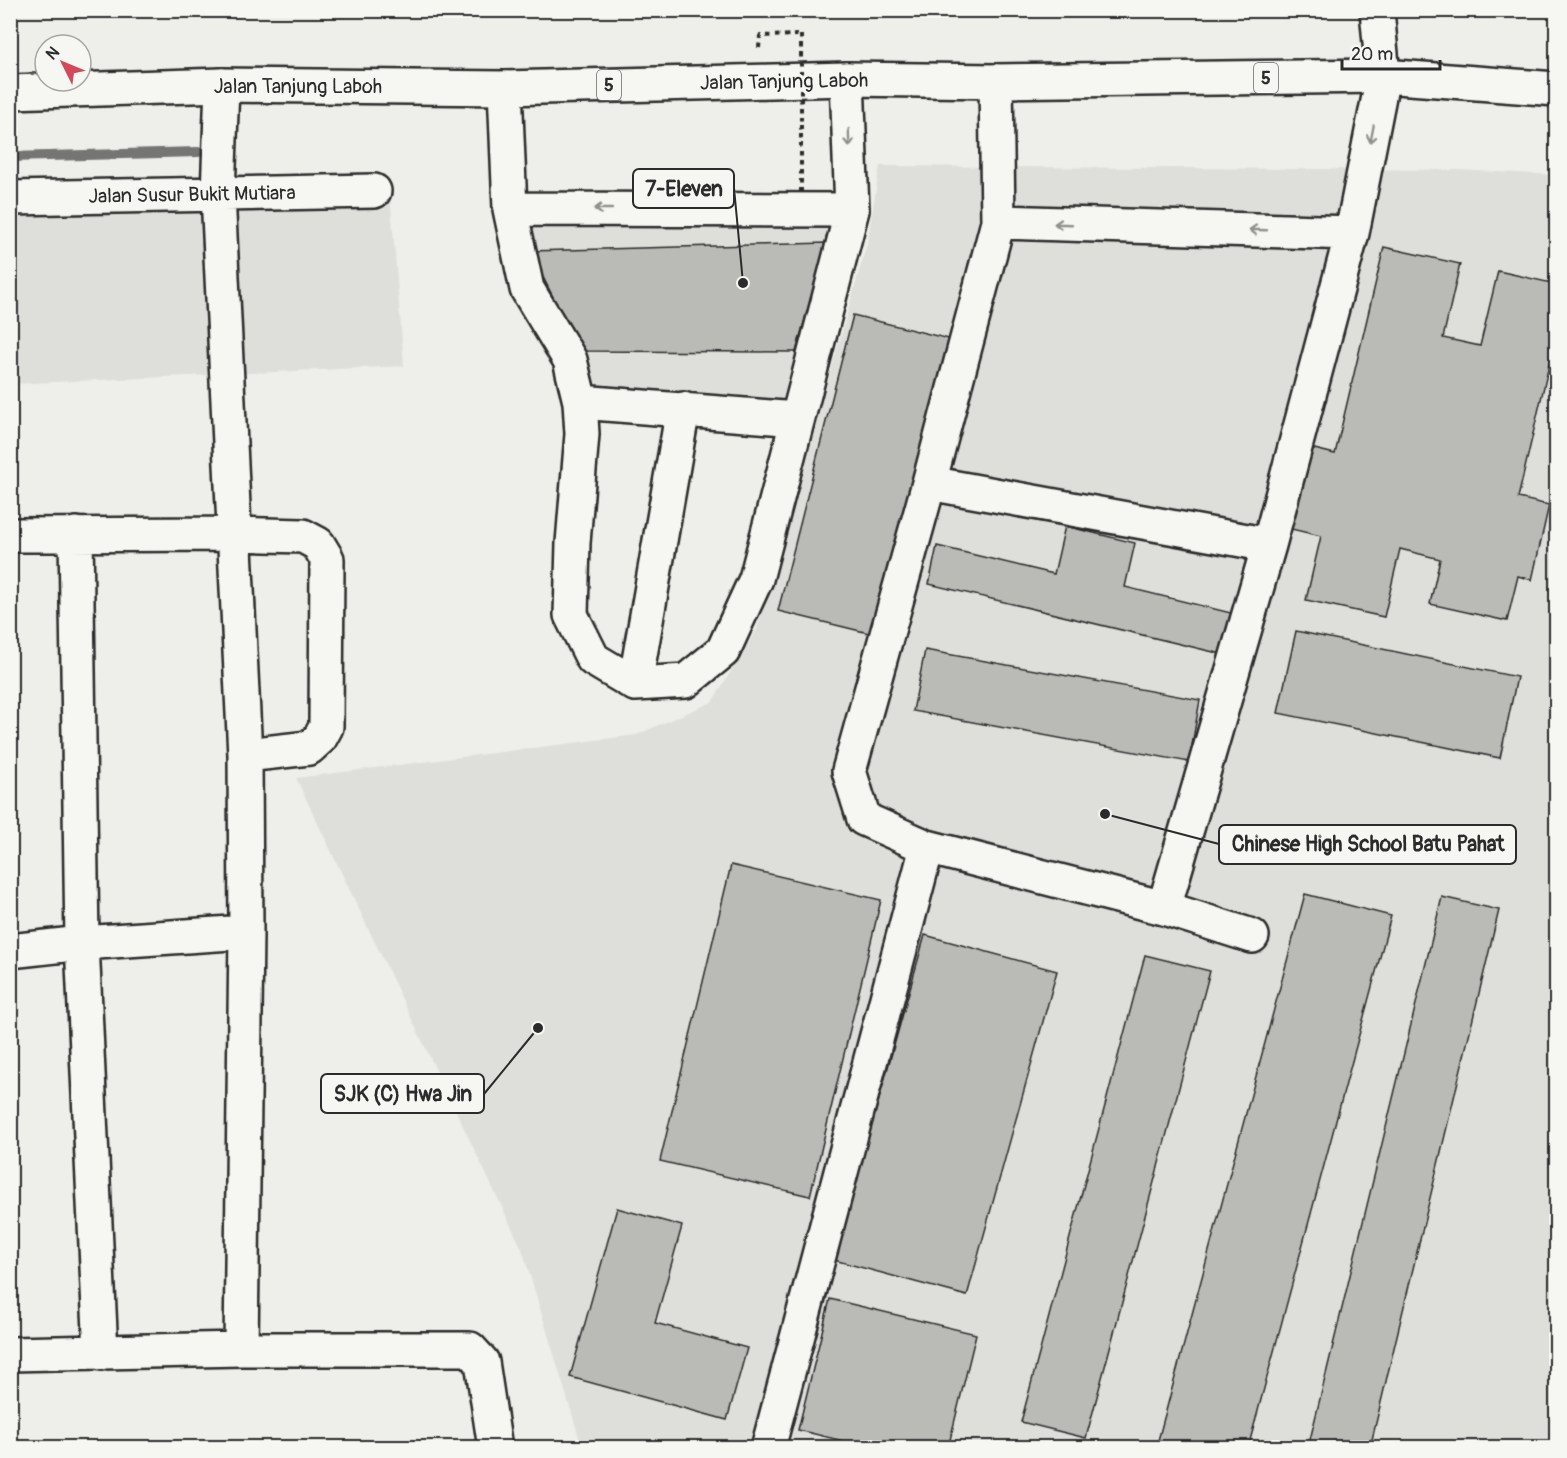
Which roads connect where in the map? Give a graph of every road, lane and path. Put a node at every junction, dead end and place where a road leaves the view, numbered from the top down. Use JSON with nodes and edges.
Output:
{"nodes":[{"id":1,"x":1377,"y":10,"type":"edge"},
{"id":2,"x":760,"y":36,"type":"dead end"},
{"id":3,"x":1383,"y":76,"type":"junction"},
{"id":4,"x":847,"y":79,"type":"junction"},
{"id":5,"x":996,"y":81,"type":"junction"},
{"id":6,"x":222,"y":85,"type":"junction"},
{"id":7,"x":505,"y":88,"type":"junction"},
{"id":8,"x":1557,"y":89,"type":"edge"},
{"id":9,"x":10,"y":92,"type":"edge"},
{"id":10,"x":374,"y":191,"type":"dead end"},
{"id":11,"x":218,"y":194,"type":"junction"},
{"id":12,"x":801,"y":195,"type":"dead end"},
{"id":13,"x":10,"y":198,"type":"edge"},
{"id":14,"x":510,"y":209,"type":"junction"},
{"id":15,"x":852,"y":210,"type":"junction"},
{"id":16,"x":998,"y":222,"type":"junction"},
{"id":17,"x":1352,"y":233,"type":"junction"},
{"id":18,"x":580,"y":402,"type":"junction"},
{"id":19,"x":683,"y":410,"type":"junction"},
{"id":20,"x":797,"y":419,"type":"junction"},
{"id":21,"x":928,"y":483,"type":"junction"},
{"id":22,"x":76,"y":534,"type":"junction"},
{"id":23,"x":233,"y":534,"type":"junction"},
{"id":24,"x":10,"y":535,"type":"edge"},
{"id":25,"x":1269,"y":545,"type":"junction"},
{"id":26,"x":635,"y":684,"type":"junction"},
{"id":27,"x":245,"y":754,"type":"junction"},
{"id":28,"x":927,"y":847,"type":"junction"},
{"id":29,"x":1164,"y":908,"type":"junction"},
{"id":30,"x":246,"y":932,"type":"junction"},
{"id":31,"x":1252,"y":936,"type":"dead end"},
{"id":32,"x":82,"y":943,"type":"junction"},
{"id":33,"x":10,"y":951,"type":"edge"},
{"id":34,"x":241,"y":1349,"type":"junction"},
{"id":35,"x":101,"y":1353,"type":"junction"},
{"id":36,"x":10,"y":1354,"type":"edge"},
{"id":37,"x":495,"y":1448,"type":"edge"},
{"id":38,"x":768,"y":1448,"type":"edge"}],
"edges":[{"from":1,"to":3,"type":"main road"},
{"from":2,"to":12,"type":"path","bridge":true},
{"from":3,"to":5,"type":"main road","name":"Jalan Tanjung Laboh","number":"5"},
{"from":3,"to":8,"type":"main road","name":"Jalan Tanjung Laboh","number":"5"},
{"from":3,"to":17,"type":"main road","one_way":true},
{"from":4,"to":5,"type":"main road","name":"Jalan Tanjung Laboh","number":"5"},
{"from":4,"to":7,"type":"main road","name":"Jalan Tanjung Laboh","number":"5"},
{"from":4,"to":15,"type":"main road","one_way":true},
{"from":5,"to":16,"type":"main road"},
{"from":6,"to":7,"type":"main road","name":"Jalan Tanjung Laboh","number":"5"},
{"from":6,"to":9,"type":"main road","name":"Jalan Tanjung Laboh","number":"5"},
{"from":6,"to":11,"type":"main road"},
{"from":7,"to":14,"type":"main road"},
{"from":10,"to":11,"type":"main road","name":"Jalan Susur Bukit Mutiara"},
{"from":11,"to":13,"type":"main road","name":"Jalan Susur Bukit Mutiara"},
{"from":11,"to":23,"type":"main road"},
{"from":15,"to":14,"type":"main road","one_way":true},
{"from":14,"to":18,"type":"main road"},
{"from":15,"to":20,"type":"main road"},
{"from":17,"to":16,"type":"main road","one_way":true},
{"from":16,"to":21,"type":"main road"},
{"from":17,"to":25,"type":"main road"},
{"from":18,"to":19,"type":"main road"},
{"from":18,"to":26,"type":"main road"},
{"from":19,"to":20,"type":"main road"},
{"from":19,"to":26,"type":"main road"},
{"from":20,"to":26,"type":"main road"},
{"from":21,"to":25,"type":"main road"},
{"from":21,"to":28,"type":"main road"},
{"from":22,"to":23,"type":"main road"},
{"from":22,"to":24,"type":"main road"},
{"from":22,"to":32,"type":"main road"},
{"from":23,"to":27,"type":"main road"},
{"from":23,"to":27,"type":"main road"},
{"from":25,"to":29,"type":"main road"},
{"from":27,"to":30,"type":"main road"},
{"from":28,"to":29,"type":"main road"},
{"from":28,"to":38,"type":"main road"},
{"from":29,"to":31,"type":"main road"},
{"from":30,"to":32,"type":"main road"},
{"from":30,"to":34,"type":"main road"},
{"from":32,"to":33,"type":"main road"},
{"from":32,"to":35,"type":"main road"},
{"from":34,"to":35,"type":"main road"},
{"from":34,"to":37,"type":"main road"},
{"from":35,"to":36,"type":"main road"}]}
